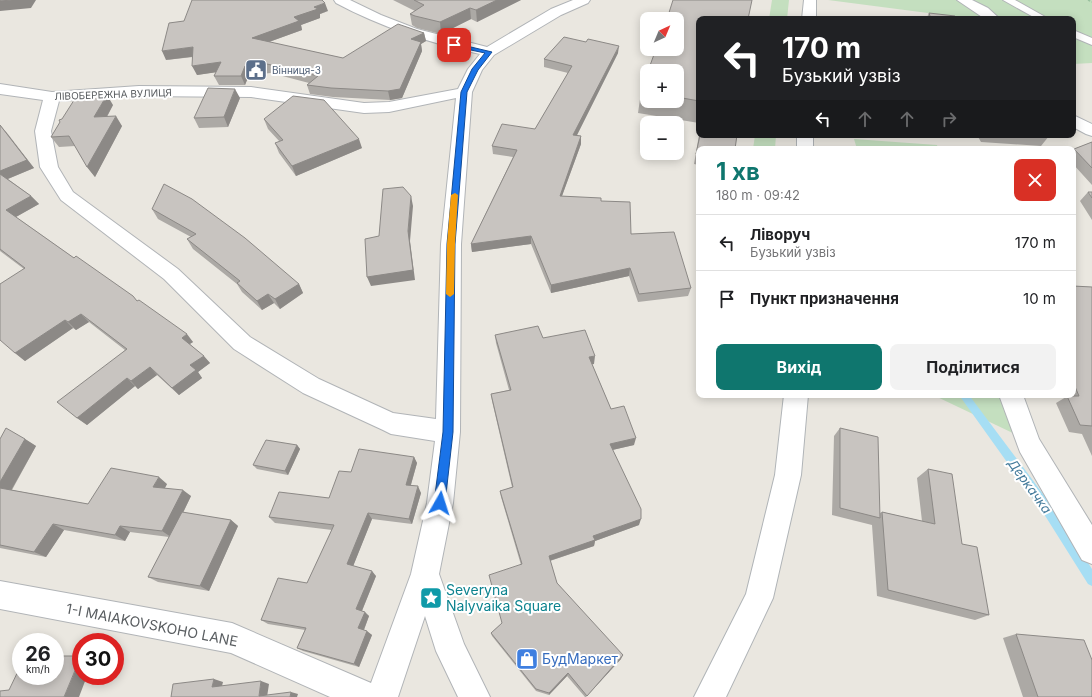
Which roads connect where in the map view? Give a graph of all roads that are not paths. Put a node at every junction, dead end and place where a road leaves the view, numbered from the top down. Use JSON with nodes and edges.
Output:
{"nodes":[{"id":1,"x":340,"y":0,"type":"edge"},
{"id":2,"x":584,"y":0,"type":"edge"},
{"id":3,"x":810,"y":0,"type":"edge"},
{"id":4,"x":964,"y":0,"type":"edge"},
{"id":5,"x":1008,"y":0,"type":"edge"},
{"id":6,"x":809,"y":16,"type":"edge"},
{"id":7,"x":989,"y":16,"type":"edge"},
{"id":8,"x":1038,"y":16,"type":"edge"},
{"id":9,"x":1076,"y":34,"type":"edge"},
{"id":10,"x":1092,"y":42,"type":"edge"},
{"id":11,"x":489,"y":52,"type":"junction"},
{"id":12,"x":0,"y":89,"type":"edge"},
{"id":13,"x":464,"y":92,"type":"junction"},
{"id":14,"x":52,"y":97,"type":"junction"},
{"id":15,"x":1076,"y":122,"type":"edge"},
{"id":16,"x":1092,"y":131,"type":"edge"},
{"id":17,"x":796,"y":398,"type":"edge"},
{"id":18,"x":1012,"y":398,"type":"edge"},
{"id":19,"x":448,"y":432,"type":"junction"},
{"id":20,"x":1092,"y":550,"type":"edge"},
{"id":21,"x":425,"y":574,"type":"junction"},
{"id":22,"x":0,"y":595,"type":"edge"},
{"id":23,"x":366,"y":697,"type":"edge"},
{"id":24,"x":382,"y":697,"type":"edge"},
{"id":25,"x":474,"y":697,"type":"edge"},
{"id":26,"x":710,"y":697,"type":"edge"}],
"edges":[{"from":1,"to":11,"type":"street"},
{"from":2,"to":11,"type":"street"},
{"from":3,"to":6,"type":"street"},
{"from":4,"to":7,"type":"street"},
{"from":5,"to":8,"type":"lane"},
{"from":9,"to":10,"type":"lane"},
{"from":11,"to":13,"type":"street"},
{"from":12,"to":14,"type":"street","name":"ЛІВОБЕРЕЖНА ВУЛИЦЯ"},
{"from":13,"to":14,"type":"street","name":"ЛІВОБЕРЕЖНА ВУЛИЦЯ"},
{"from":13,"to":19,"type":"street"},
{"from":14,"to":19,"type":"street"},
{"from":15,"to":16,"type":"street"},
{"from":17,"to":26,"type":"street"},
{"from":18,"to":20,"type":"street"},
{"from":19,"to":21,"type":"street"},
{"from":21,"to":24,"type":"street"},
{"from":21,"to":25,"type":"street"},
{"from":22,"to":23,"type":"street","name":"1-I MAIAKOVSKOHO LANE"}]}
